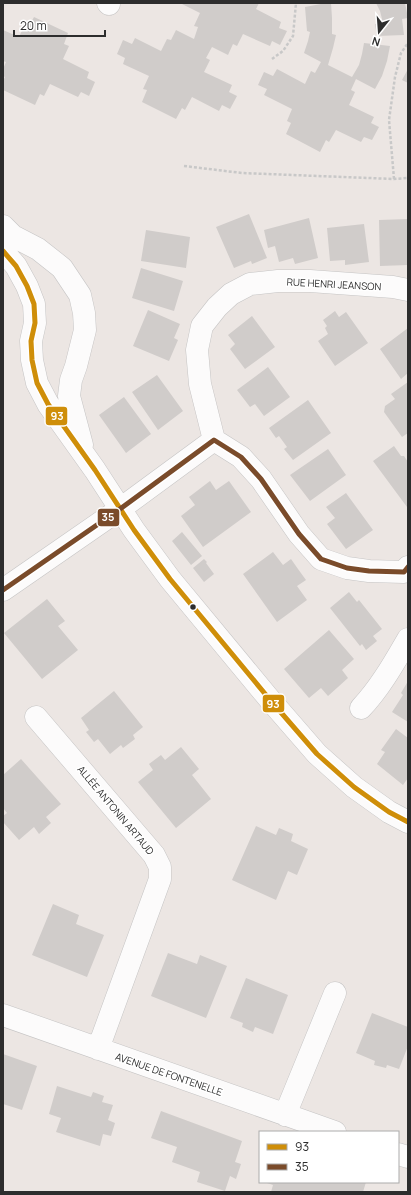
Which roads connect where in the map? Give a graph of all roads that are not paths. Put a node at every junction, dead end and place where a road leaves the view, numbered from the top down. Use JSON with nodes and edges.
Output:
{"nodes":[{"id":1,"x":3,"y":226,"type":"edge"},
{"id":2,"x":3,"y":251,"type":"edge"},
{"id":3,"x":408,"y":290,"type":"edge"},
{"id":4,"x":214,"y":440,"type":"junction"},
{"id":5,"x":86,"y":458,"type":"junction"},
{"id":6,"x":120,"y":509,"type":"junction"},
{"id":7,"x":407,"y":573,"type":"edge"},
{"id":8,"x":3,"y":590,"type":"edge"},
{"id":9,"x":408,"y":639,"type":"edge"},
{"id":10,"x":361,"y":708,"type":"dead end"},
{"id":11,"x":36,"y":717,"type":"dead end"},
{"id":12,"x":408,"y":822,"type":"edge"},
{"id":13,"x":335,"y":993,"type":"dead end"},
{"id":14,"x":3,"y":1015,"type":"edge"},
{"id":15,"x":98,"y":1049,"type":"junction"},
{"id":16,"x":285,"y":1115,"type":"junction"},
{"id":17,"x":332,"y":1131,"type":"edge"}],
"edges":[{"from":1,"to":5,"type":"street"},
{"from":2,"to":5,"type":"street"},
{"from":3,"to":4,"type":"street","name":"RUE HENRI JEANSON"},
{"from":4,"to":6,"type":"street"},
{"from":4,"to":7,"type":"street"},
{"from":5,"to":6,"type":"street"},
{"from":6,"to":8,"type":"street"},
{"from":6,"to":12,"type":"street"},
{"from":9,"to":10,"type":"street"},
{"from":11,"to":15,"type":"street","name":"ALLÉE ANTONIN ARTAUD"},
{"from":13,"to":16,"type":"street"},
{"from":14,"to":15,"type":"street","name":"AVENUE DE FONTENELLE"},
{"from":15,"to":16,"type":"street","name":"AVENUE DE FONTENELLE"},
{"from":16,"to":17,"type":"street","name":"AVENUE DE FONTENELLE"}]}
